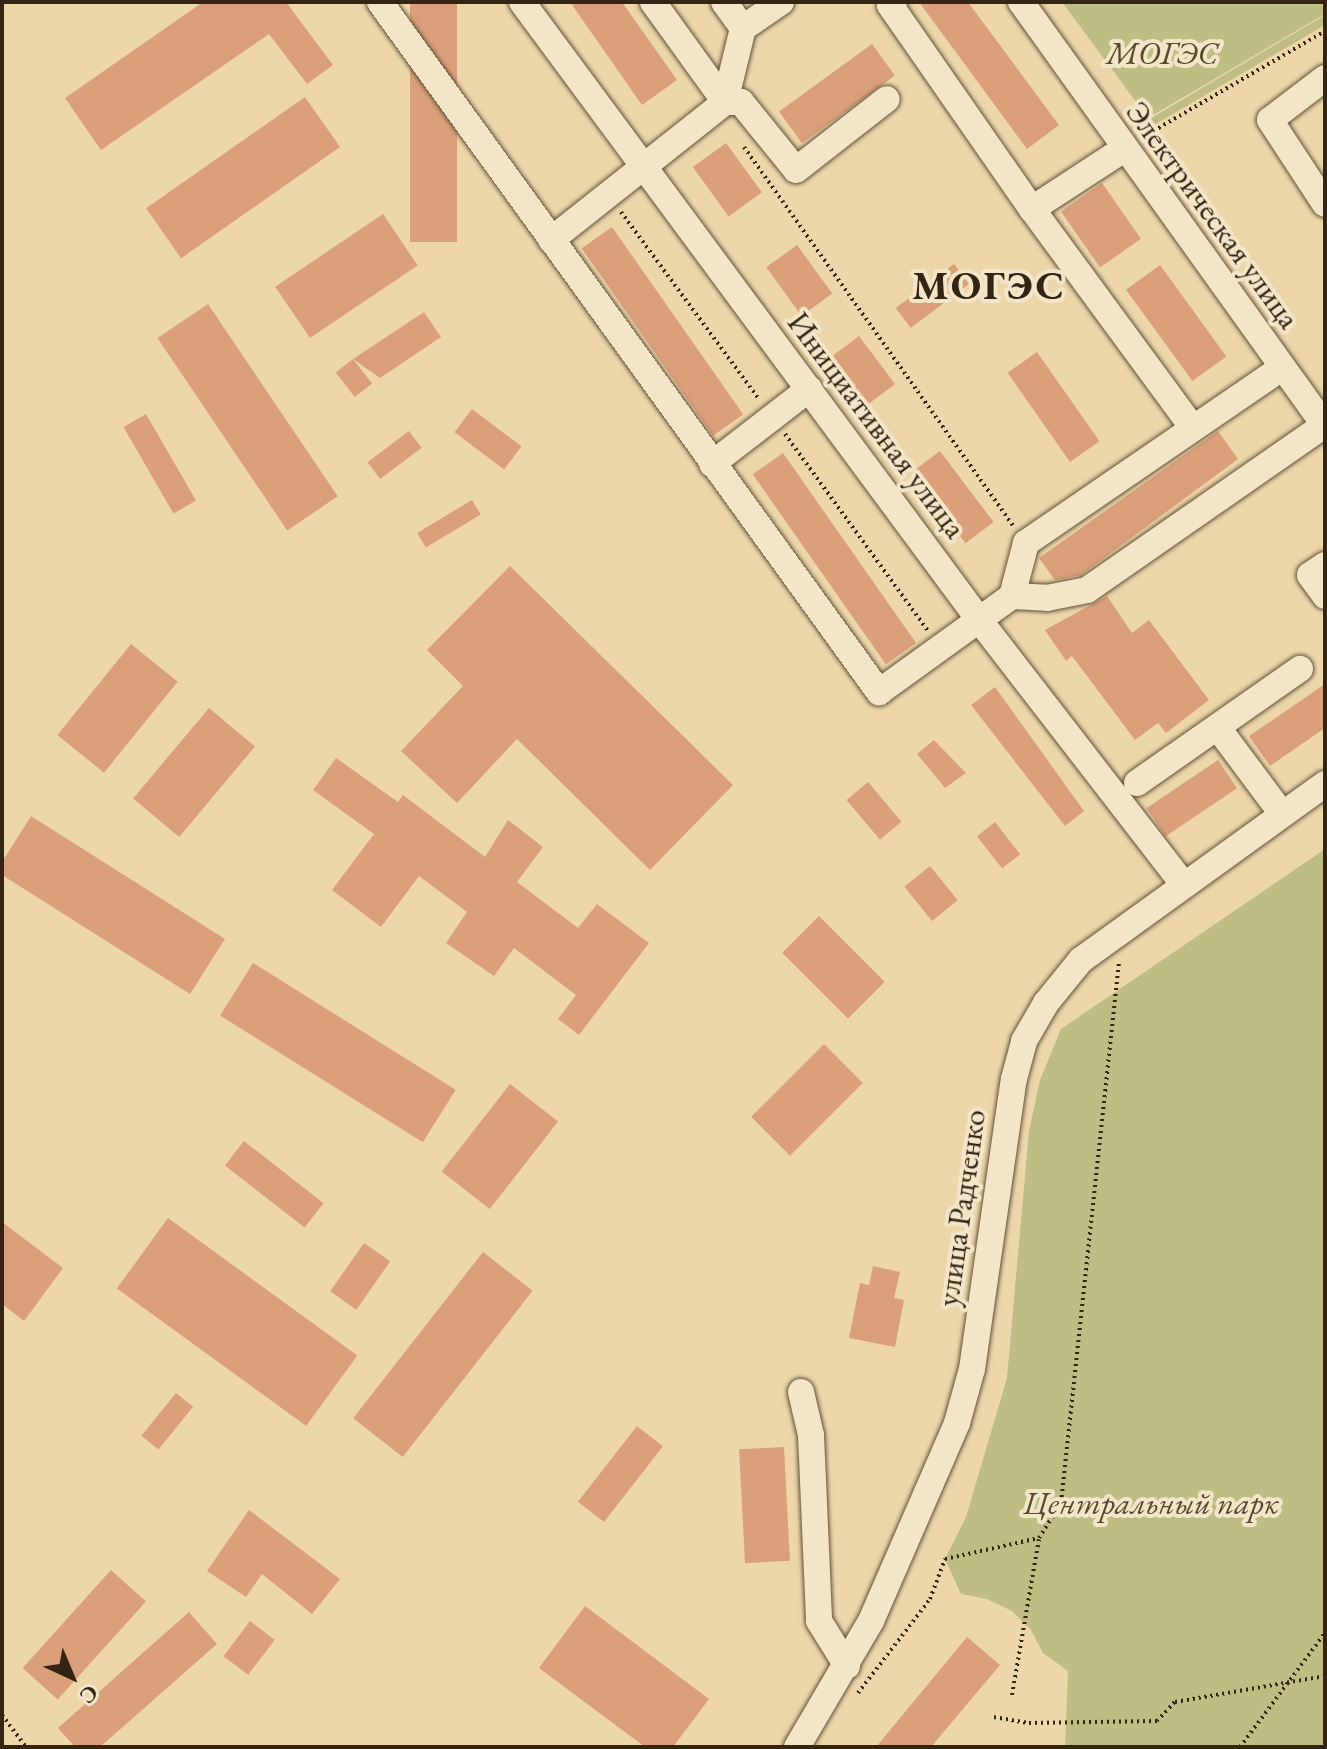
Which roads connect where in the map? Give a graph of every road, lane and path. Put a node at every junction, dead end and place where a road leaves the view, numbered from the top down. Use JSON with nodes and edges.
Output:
{"nodes":[{"id":1,"x":380,"y":2,"type":"edge"},
{"id":2,"x":522,"y":2,"type":"edge"},
{"id":3,"x":653,"y":2,"type":"edge"},
{"id":4,"x":724,"y":2,"type":"edge"},
{"id":5,"x":781,"y":2,"type":"edge"},
{"id":6,"x":1021,"y":2,"type":"edge"},
{"id":7,"x":891,"y":3,"type":"edge"},
{"id":8,"x":743,"y":28,"type":"junction"},
{"id":9,"x":1325,"y":31,"type":"edge"},
{"id":10,"x":1325,"y":78,"type":"edge"},
{"id":11,"x":887,"y":99,"type":"dead end"},
{"id":12,"x":725,"y":102,"type":"junction"},
{"id":13,"x":739,"y":139,"type":"dead end"},
{"id":14,"x":1124,"y":149,"type":"junction"},
{"id":15,"x":642,"y":167,"type":"junction"},
{"id":16,"x":1325,"y":204,"type":"edge"},
{"id":17,"x":1032,"y":209,"type":"junction"},
{"id":18,"x":551,"y":240,"type":"junction"},
{"id":19,"x":1282,"y":368,"type":"junction"},
{"id":20,"x":809,"y":389,"type":"junction"},
{"id":21,"x":1324,"y":426,"type":"edge"},
{"id":22,"x":1192,"y":427,"type":"junction"},
{"id":23,"x":712,"y":464,"type":"junction"},
{"id":24,"x":1026,"y":543,"type":"junction"},
{"id":25,"x":1325,"y":565,"type":"edge"},
{"id":26,"x":1012,"y":596,"type":"junction"},
{"id":27,"x":1325,"y":596,"type":"edge"},
{"id":28,"x":980,"y":621,"type":"junction"},
{"id":29,"x":1300,"y":669,"type":"dead end"},
{"id":30,"x":1218,"y":728,"type":"junction"},
{"id":31,"x":1137,"y":783,"type":"dead end"},
{"id":32,"x":1325,"y":784,"type":"edge"},
{"id":33,"x":1282,"y":814,"type":"junction"},
{"id":34,"x":1183,"y":884,"type":"junction"},
{"id":35,"x":1129,"y":955,"type":"dead end"},
{"id":36,"x":801,"y":1392,"type":"dead end"},
{"id":37,"x":1039,"y":1538,"type":"junction"},
{"id":38,"x":1325,"y":1633,"type":"edge"},
{"id":39,"x":847,"y":1666,"type":"junction"},
{"id":40,"x":1325,"y":1676,"type":"edge"},
{"id":41,"x":1289,"y":1682,"type":"junction"},
{"id":42,"x":1012,"y":1695,"type":"dead end"},
{"id":43,"x":854,"y":1698,"type":"dead end"},
{"id":44,"x":2,"y":1715,"type":"edge"},
{"id":45,"x":994,"y":1717,"type":"dead end"},
{"id":46,"x":26,"y":1747,"type":"edge"},
{"id":47,"x":797,"y":1747,"type":"edge"},
{"id":48,"x":1240,"y":1747,"type":"edge"}],
"edges":[{"from":1,"to":18,"type":"street"},
{"from":2,"to":15,"type":"street","name":"Инициативная улица"},
{"from":3,"to":12,"type":"street"},
{"from":4,"to":8,"type":"street"},
{"from":5,"to":8,"type":"street"},
{"from":6,"to":14,"type":"street","name":"Электрическая улица"},
{"from":7,"to":17,"type":"street"},
{"from":8,"to":12,"type":"street"},
{"from":9,"to":14,"type":"path"},
{"from":10,"to":16,"type":"street"},
{"from":11,"to":12,"type":"street"},
{"from":12,"to":15,"type":"street"},
{"from":13,"to":24,"type":"path"},
{"from":14,"to":17,"type":"street"},
{"from":14,"to":19,"type":"street","name":"Электрическая улица"},
{"from":15,"to":18,"type":"street"},
{"from":15,"to":20,"type":"street","name":"Инициативная улица"},
{"from":17,"to":22,"type":"street"},
{"from":18,"to":23,"type":"street"},
{"from":19,"to":21,"type":"street","name":"Электрическая улица"},
{"from":19,"to":22,"type":"street"},
{"from":20,"to":23,"type":"street"},
{"from":20,"to":28,"type":"street","name":"Инициативная улица"},
{"from":21,"to":26,"type":"street"},
{"from":22,"to":24,"type":"street"},
{"from":23,"to":28,"type":"street"},
{"from":24,"to":26,"type":"street"},
{"from":25,"to":27,"type":"street"},
{"from":26,"to":28,"type":"street"},
{"from":28,"to":34,"type":"street","name":"Инициативная улица"},
{"from":29,"to":30,"type":"street"},
{"from":30,"to":31,"type":"street"},
{"from":30,"to":33,"type":"street"},
{"from":32,"to":33,"type":"street","name":"улица Радченко"},
{"from":33,"to":34,"type":"street","name":"улица Радченко"},
{"from":34,"to":39,"type":"street","name":"улица Радченко"},
{"from":35,"to":37,"type":"path"},
{"from":36,"to":39,"type":"street"},
{"from":37,"to":42,"type":"path"},
{"from":37,"to":43,"type":"path"},
{"from":38,"to":41,"type":"path"},
{"from":39,"to":47,"type":"street","name":"улица Радченко"},
{"from":40,"to":41,"type":"path"},
{"from":41,"to":45,"type":"path"},
{"from":41,"to":48,"type":"path"},
{"from":44,"to":46,"type":"path"}]}
